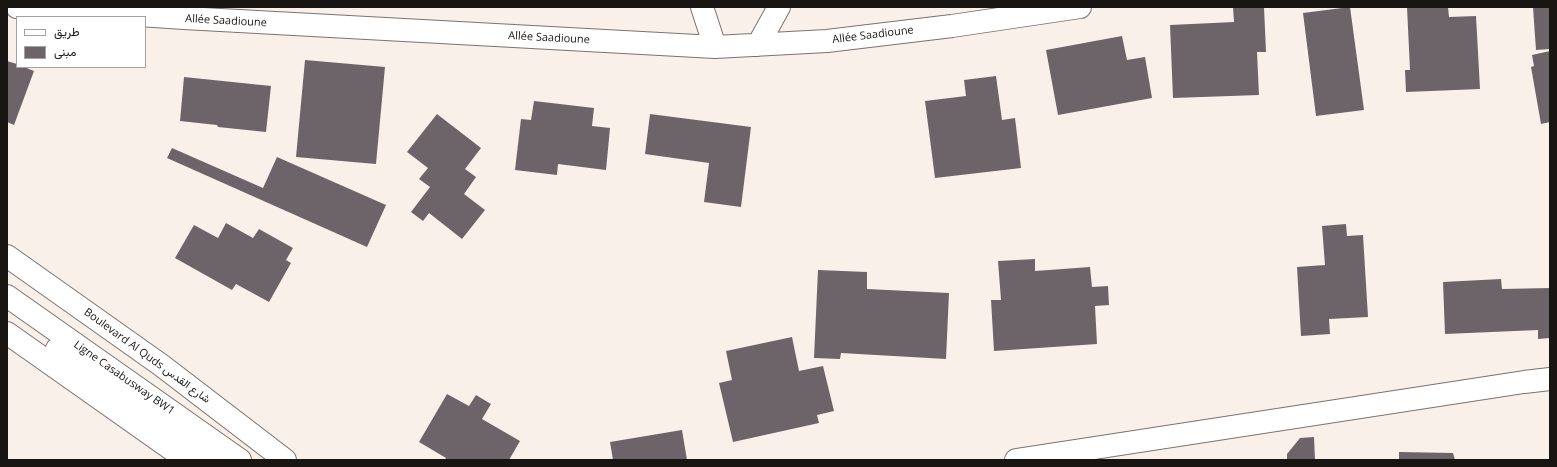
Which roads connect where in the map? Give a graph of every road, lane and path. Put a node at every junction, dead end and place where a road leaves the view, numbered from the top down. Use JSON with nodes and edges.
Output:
{"nodes":[{"id":1,"x":17,"y":7,"type":"edge"},
{"id":2,"x":702,"y":7,"type":"edge"},
{"id":3,"x":780,"y":7,"type":"edge"},
{"id":4,"x":1080,"y":7,"type":"edge"},
{"id":5,"x":758,"y":45,"type":"junction"},
{"id":6,"x":715,"y":47,"type":"junction"},
{"id":7,"x":7,"y":256,"type":"edge"},
{"id":8,"x":7,"y":296,"type":"edge"},
{"id":9,"x":7,"y":314,"type":"edge"},
{"id":10,"x":7,"y":333,"type":"edge"},
{"id":11,"x":1550,"y":379,"type":"edge"},
{"id":12,"x":187,"y":460,"type":"edge"},
{"id":13,"x":212,"y":460,"type":"edge"},
{"id":14,"x":240,"y":460,"type":"edge"},
{"id":15,"x":285,"y":460,"type":"edge"},
{"id":16,"x":1016,"y":460,"type":"edge"}],
"edges":[{"from":1,"to":6,"type":"street","name":"Allée Saadioune"},
{"from":2,"to":6,"type":"street"},
{"from":3,"to":5,"type":"street"},
{"from":4,"to":5,"type":"street","name":"Allée Saadioune"},
{"from":5,"to":6,"type":"street","name":"Allée Saadioune"},
{"from":7,"to":15,"type":"street","name":"Boulevard Al Quds شارع القدس"},
{"from":8,"to":14,"type":"street","name":"Ligne Casabusway BW1"},
{"from":9,"to":13,"type":"street","name":"Ligne Casabusway BW1"},
{"from":10,"to":12,"type":"street"},
{"from":11,"to":16,"type":"street"}]}
